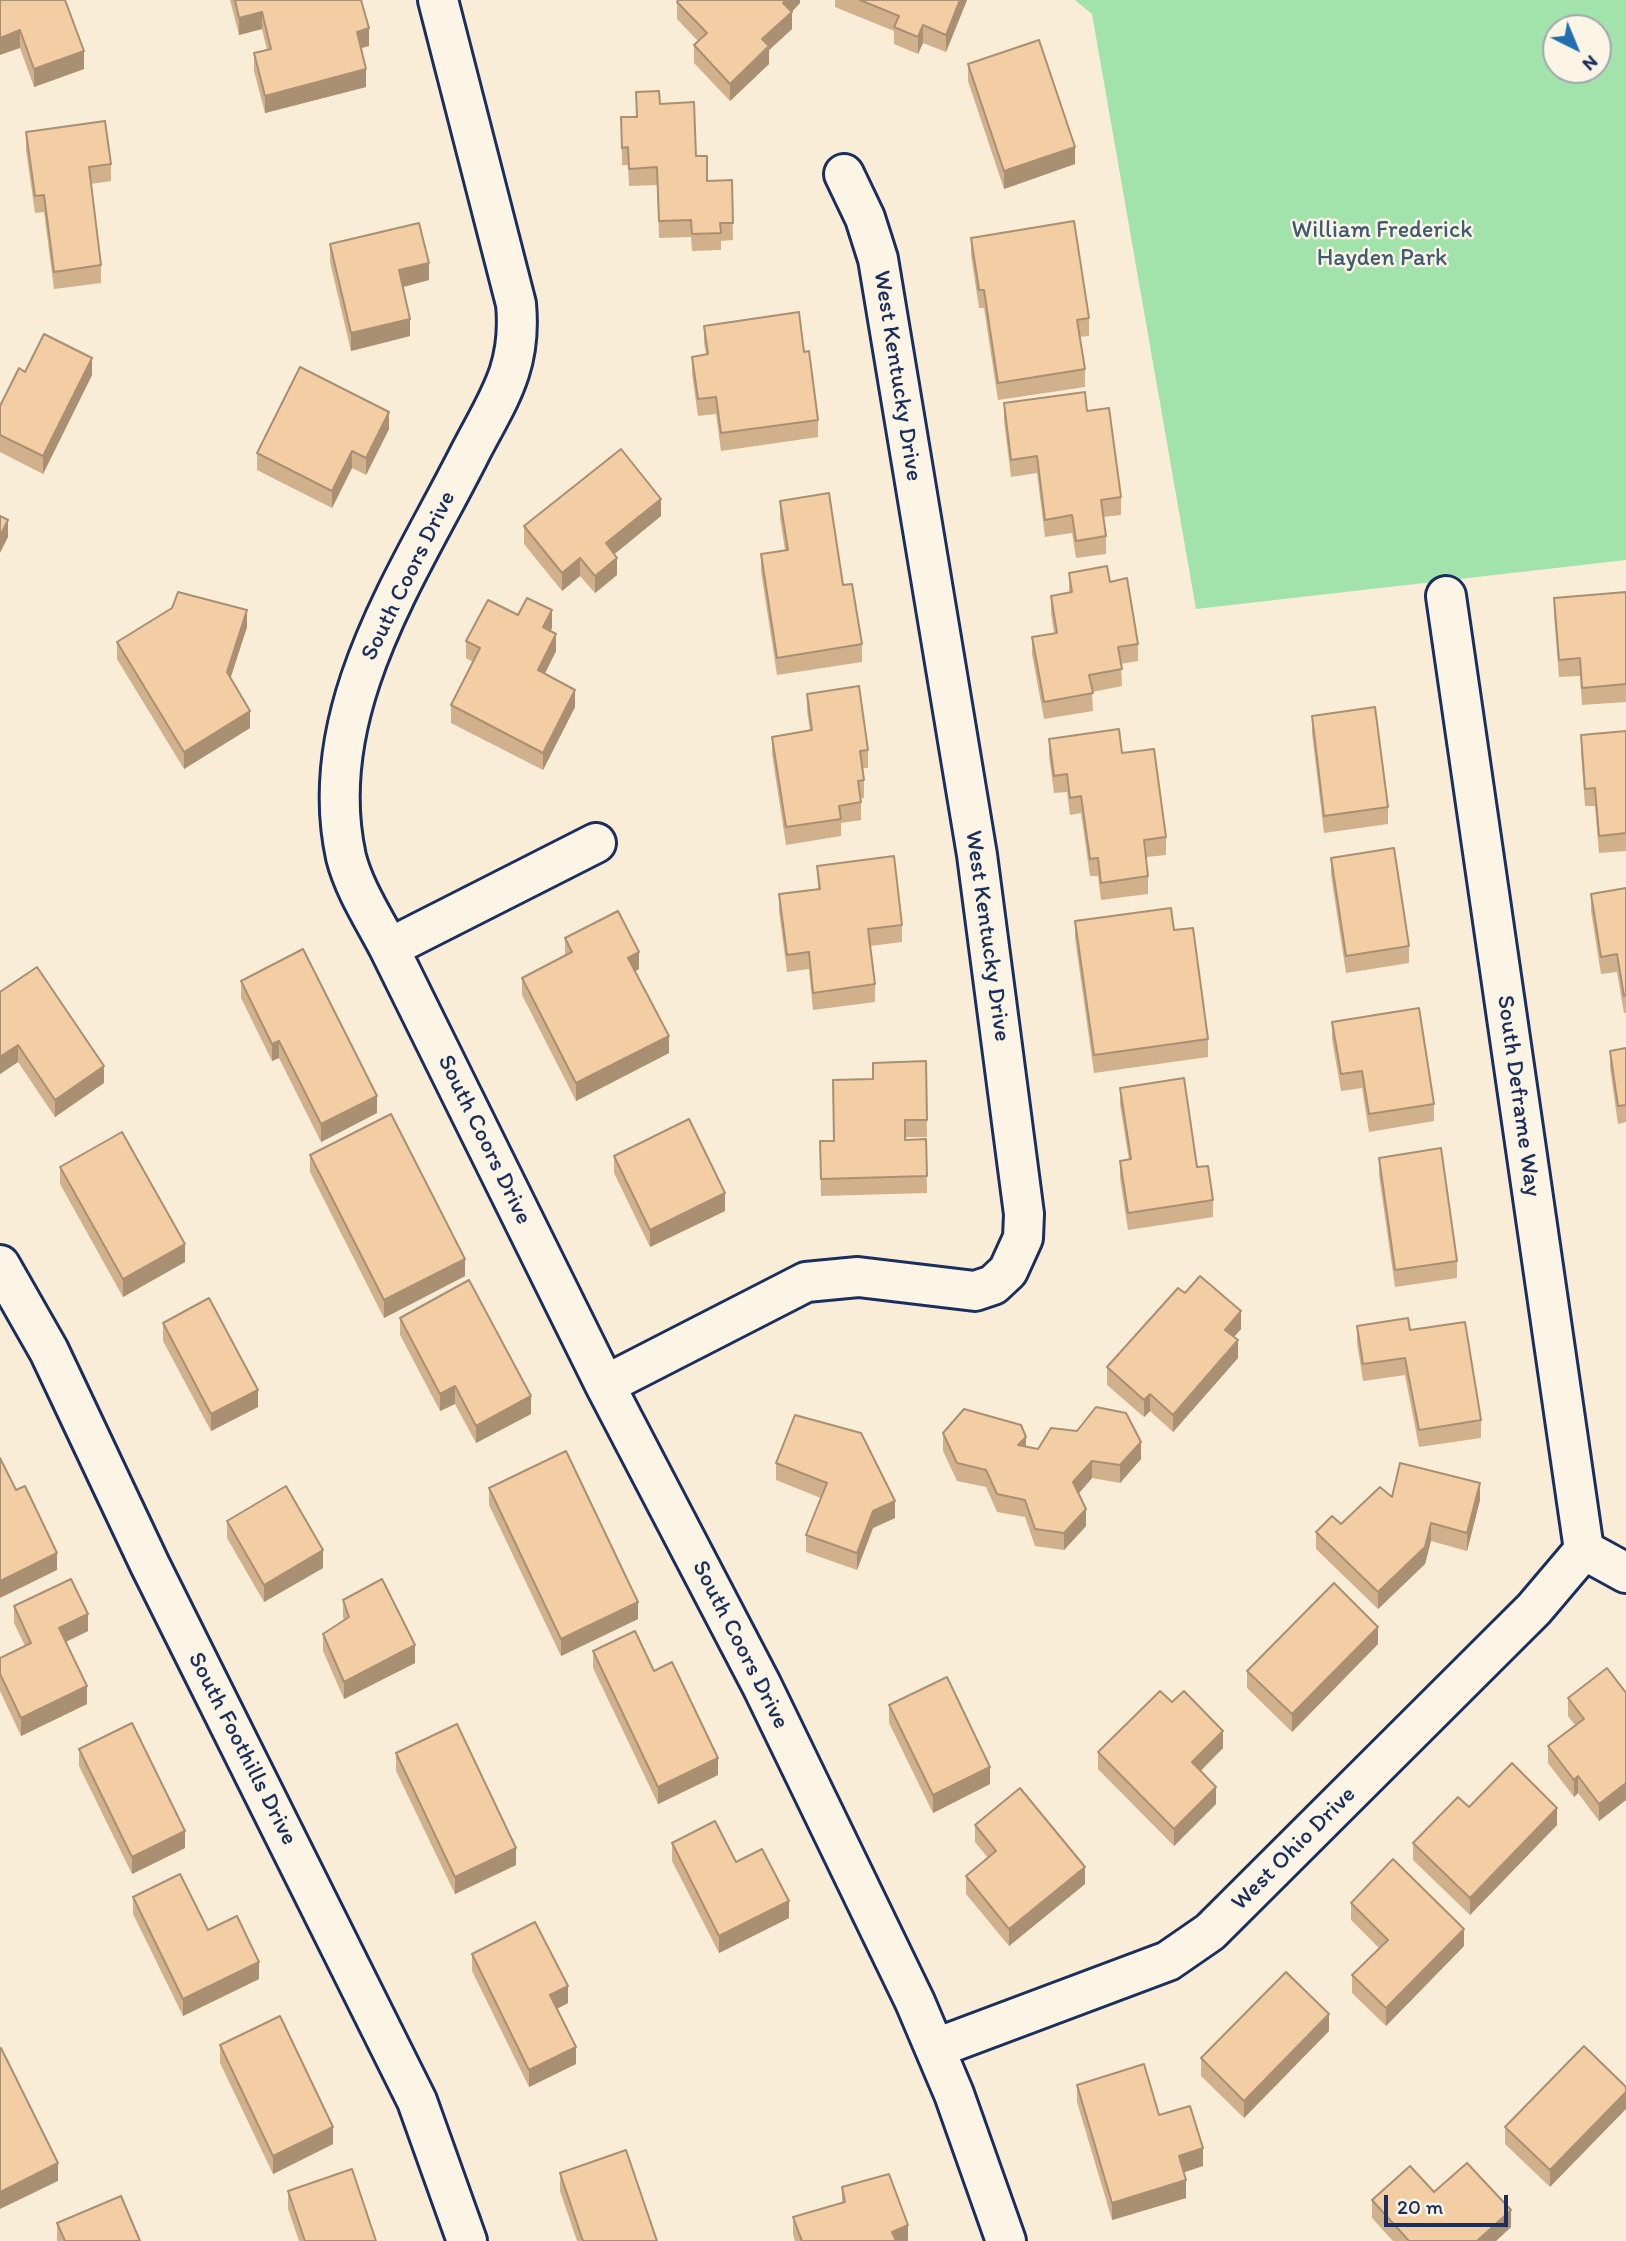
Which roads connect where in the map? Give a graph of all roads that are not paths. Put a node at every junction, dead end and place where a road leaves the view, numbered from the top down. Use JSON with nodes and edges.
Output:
{"nodes":[{"id":1,"x":438,"y":0,"type":"edge"},
{"id":2,"x":844,"y":174,"type":"dead end"},
{"id":3,"x":1446,"y":596,"type":"dead end"},
{"id":4,"x":596,"y":843,"type":"dead end"},
{"id":5,"x":390,"y":948,"type":"junction"},
{"id":6,"x":0,"y":1265,"type":"edge"},
{"id":7,"x":604,"y":1385,"type":"junction"},
{"id":8,"x":1584,"y":1550,"type":"junction"},
{"id":9,"x":1626,"y":1573,"type":"edge"},
{"id":10,"x":936,"y":2048,"type":"junction"},
{"id":11,"x":467,"y":2241,"type":"edge"},
{"id":12,"x":1006,"y":2241,"type":"edge"}],
"edges":[{"from":1,"to":5,"type":"street","name":"South Coors Drive"},
{"from":2,"to":7,"type":"street","name":"West Kentucky Drive"},
{"from":3,"to":8,"type":"street","name":"South Deframe Way"},
{"from":4,"to":5,"type":"street"},
{"from":5,"to":7,"type":"street","name":"South Coors Drive"},
{"from":6,"to":11,"type":"street","name":"South Foothills Drive"},
{"from":7,"to":10,"type":"street","name":"South Coors Drive"},
{"from":8,"to":9,"type":"street"},
{"from":8,"to":10,"type":"street","name":"West Ohio Drive"},
{"from":10,"to":12,"type":"street","name":"South Coors Drive"}]}
